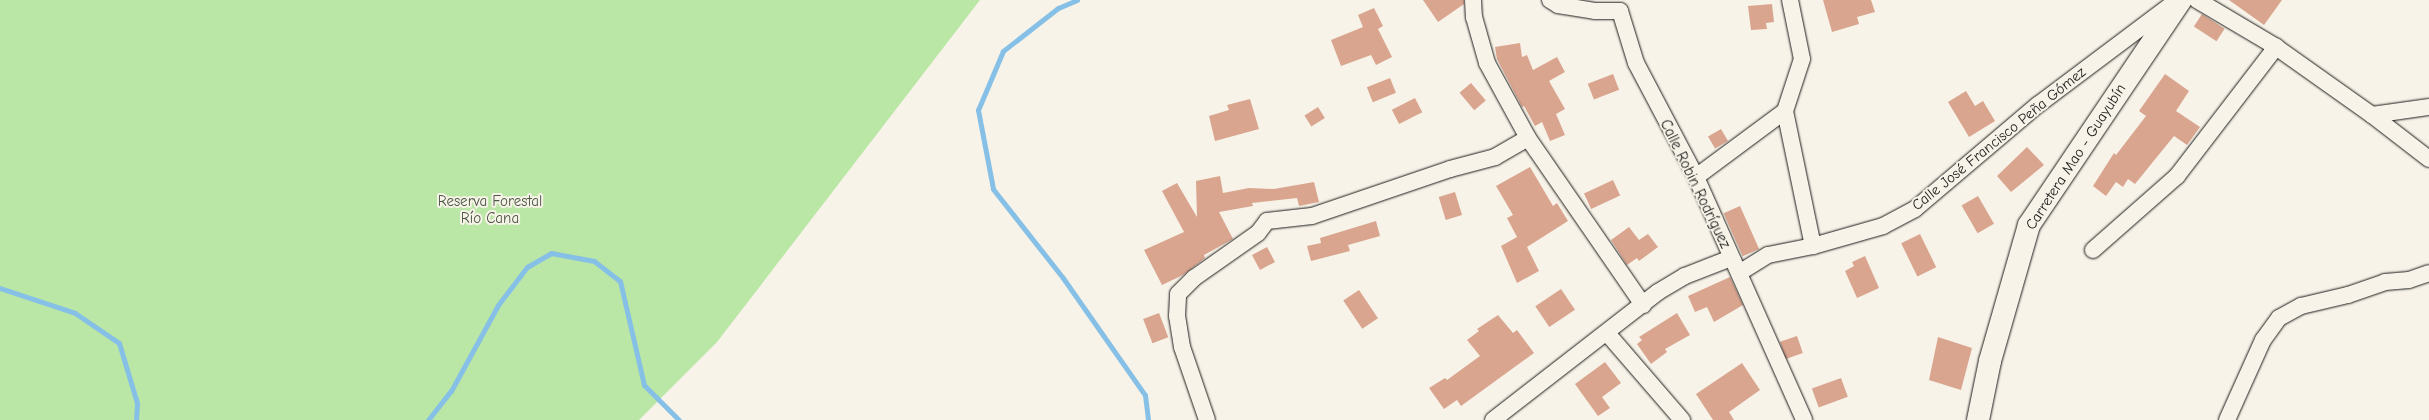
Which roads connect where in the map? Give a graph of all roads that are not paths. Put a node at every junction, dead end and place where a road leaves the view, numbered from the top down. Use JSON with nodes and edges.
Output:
{"nodes":[{"id":1,"x":1473,"y":0,"type":"edge"},
{"id":2,"x":1550,"y":0,"type":"edge"},
{"id":3,"x":1790,"y":0,"type":"edge"},
{"id":4,"x":2177,"y":0,"type":"edge"},
{"id":5,"x":2181,"y":0,"type":"edge"},
{"id":6,"x":2197,"y":0,"type":"edge"},
{"id":7,"x":2276,"y":47,"type":"junction"},
{"id":8,"x":2429,"y":107,"type":"edge"},
{"id":9,"x":1785,"y":111,"type":"junction"},
{"id":10,"x":2372,"y":115,"type":"junction"},
{"id":11,"x":1528,"y":138,"type":"junction"},
{"id":12,"x":2429,"y":159,"type":"edge"},
{"id":13,"x":1696,"y":178,"type":"junction"},
{"id":14,"x":1813,"y":246,"type":"junction"},
{"id":15,"x":2093,"y":250,"type":"dead end"},
{"id":16,"x":1731,"y":258,"type":"junction"},
{"id":17,"x":1739,"y":273,"type":"junction"},
{"id":18,"x":2429,"y":273,"type":"edge"},
{"id":19,"x":1643,"y":305,"type":"junction"},
{"id":20,"x":1607,"y":334,"type":"junction"},
{"id":21,"x":1207,"y":420,"type":"edge"},
{"id":22,"x":1492,"y":420,"type":"edge"},
{"id":23,"x":1682,"y":420,"type":"edge"},
{"id":24,"x":1804,"y":420,"type":"edge"},
{"id":25,"x":1978,"y":420,"type":"edge"},
{"id":26,"x":2227,"y":420,"type":"edge"}],
"edges":[{"from":1,"to":11,"type":"street"},
{"from":2,"to":13,"type":"street","name":"Calle Robin Rodríguez"},
{"from":3,"to":9,"type":"street"},
{"from":4,"to":14,"type":"street","name":"Calle José Francisco Peña Gómez"},
{"from":5,"to":25,"type":"main road","name":"Carretera Mao - Guayubín"},
{"from":6,"to":7,"type":"street"},
{"from":7,"to":10,"type":"street"},
{"from":7,"to":15,"type":"street"},
{"from":8,"to":10,"type":"street"},
{"from":9,"to":13,"type":"street"},
{"from":9,"to":14,"type":"street"},
{"from":10,"to":12,"type":"street"},
{"from":11,"to":19,"type":"street"},
{"from":11,"to":21,"type":"street"},
{"from":13,"to":16,"type":"street","name":"Calle Robin Rodríguez"},
{"from":14,"to":17,"type":"street","name":"Calle José Francisco Peña Gómez"},
{"from":16,"to":17,"type":"street","name":"Calle Robin Rodríguez"},
{"from":16,"to":19,"type":"street"},
{"from":17,"to":24,"type":"street","name":"Calle Robin Rodríguez"},
{"from":18,"to":26,"type":"street"},
{"from":19,"to":20,"type":"street"},
{"from":20,"to":22,"type":"street"},
{"from":20,"to":23,"type":"street"}]}
